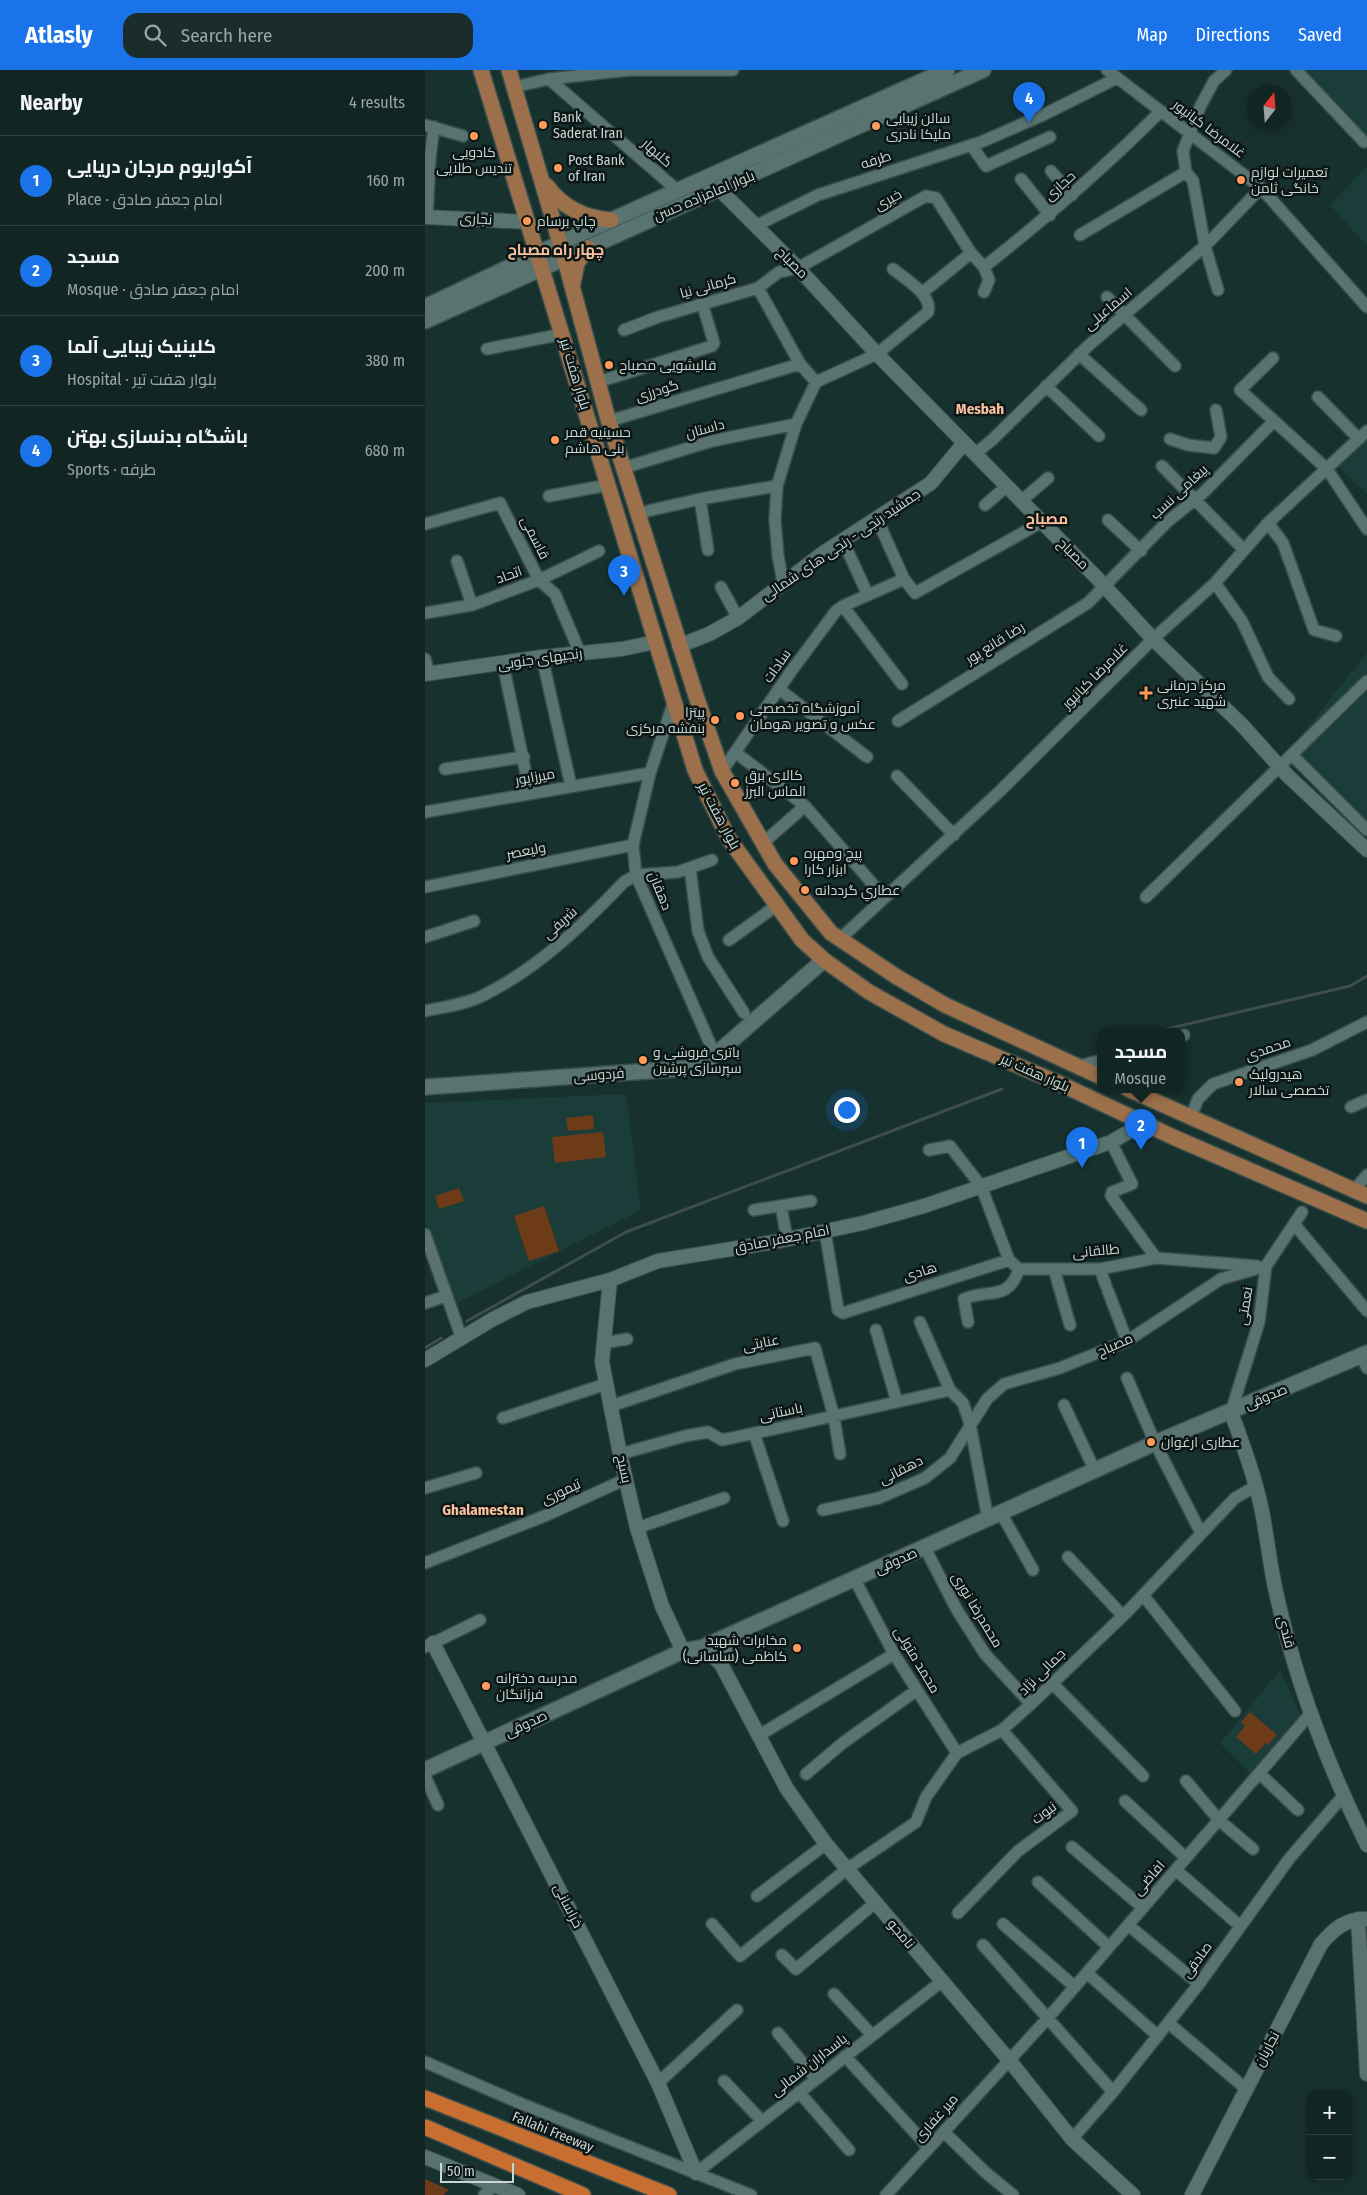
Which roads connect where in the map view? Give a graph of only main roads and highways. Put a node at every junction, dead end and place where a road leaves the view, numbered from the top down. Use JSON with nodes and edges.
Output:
{"nodes":[{"id":1,"x":481,"y":70,"type":"edge"},
{"id":2,"x":509,"y":70,"type":"edge"},
{"id":3,"x":947,"y":70,"type":"edge"},
{"id":4,"x":983,"y":70,"type":"edge"},
{"id":5,"x":539,"y":174,"type":"junction"},
{"id":6,"x":611,"y":220,"type":"junction"},
{"id":7,"x":559,"y":243,"type":"junction"},
{"id":8,"x":589,"y":248,"type":"junction"},
{"id":9,"x":538,"y":254,"type":"junction"},
{"id":10,"x":565,"y":260,"type":"junction"},
{"id":11,"x":543,"y":269,"type":"junction"},
{"id":12,"x":573,"y":287,"type":"junction"},
{"id":13,"x":425,"y":308,"type":"edge"},
{"id":14,"x":425,"y":321,"type":"edge"},
{"id":15,"x":640,"y":520,"type":"junction"},
{"id":16,"x":622,"y":532,"type":"junction"},
{"id":17,"x":655,"y":570,"type":"junction"},
{"id":18,"x":635,"y":575,"type":"junction"},
{"id":19,"x":824,"y":960,"type":"junction"},
{"id":20,"x":1077,"y":1066,"type":"junction"},
{"id":21,"x":1097,"y":1075,"type":"edge"},
{"id":22,"x":1097,"y":1079,"type":"edge"},
{"id":23,"x":427,"y":1083,"type":"edge"},
{"id":24,"x":1063,"y":1086,"type":"junction"},
{"id":25,"x":1137,"y":1093,"type":"edge"},
{"id":26,"x":1091,"y":1098,"type":"junction"},
{"id":27,"x":1361,"y":1193,"type":"edge"},
{"id":28,"x":1367,"y":1221,"type":"edge"},
{"id":29,"x":1365,"y":1359,"type":"edge"},
{"id":30,"x":425,"y":1770,"type":"edge"},
{"id":31,"x":425,"y":2098,"type":"edge"},
{"id":32,"x":425,"y":2127,"type":"edge"},
{"id":33,"x":583,"y":2195,"type":"edge"},
{"id":34,"x":669,"y":2195,"type":"edge"}],
"edges":[{"from":1,"to":9,"type":"main road","name":"بلوار هفت تیر"},
{"from":2,"to":5,"type":"main road","name":"بلوار هفت تیر"},
{"from":3,"to":6,"type":"main road","name":"بلوار امامزاده حسن"},
{"from":4,"to":8,"type":"main road","name":"بلوار امامزاده حسن"},
{"from":5,"to":6,"type":"main road"},
{"from":5,"to":7,"type":"main road","name":"بلوار هفت تیر"},
{"from":6,"to":7,"type":"main road","name":"بلوار امامزاده حسن"},
{"from":7,"to":9,"type":"main road","name":"بلوار امامزاده حسن"},
{"from":7,"to":10,"type":"main road","name":"بلوار هفت تیر"},
{"from":8,"to":10,"type":"main road","name":"بلوار امامزاده حسن"},
{"from":8,"to":12,"type":"main road"},
{"from":9,"to":11,"type":"main road","name":"بلوار هفت تیر"},
{"from":9,"to":13,"type":"main road","name":"بلوار امامزاده حسن"},
{"from":10,"to":11,"type":"main road","name":"بلوار امامزاده حسن"},
{"from":10,"to":12,"type":"main road","name":"بلوار هفت تیر"},
{"from":11,"to":14,"type":"main road","name":"بلوار امامزاده حسن"},
{"from":11,"to":16,"type":"main road","name":"بلوار هفت تیر"},
{"from":12,"to":15,"type":"main road","name":"بلوار هفت تیر"},
{"from":15,"to":16,"type":"main road"},
{"from":15,"to":17,"type":"main road","name":"بلوار هفت تیر"},
{"from":16,"to":18,"type":"main road","name":"بلوار هفت تیر"},
{"from":17,"to":18,"type":"main road"},
{"from":17,"to":20,"type":"main road","name":"بلوار هفت تیر"},
{"from":18,"to":19,"type":"main road","name":"بلوار هفت تیر"},
{"from":19,"to":23,"type":"main road","name":"فردوسی"},
{"from":19,"to":24,"type":"main road","name":"بلوار هفت تیر"},
{"from":20,"to":21,"type":"main road","name":"بلوار هفت تیر"},
{"from":20,"to":24,"type":"main road"},
{"from":22,"to":26,"type":"main road"},
{"from":24,"to":26,"type":"main road","name":"بلوار هفت تیر"},
{"from":25,"to":27,"type":"main road"},
{"from":26,"to":28,"type":"main road","name":"بلوار هفت تیر"},
{"from":29,"to":30,"type":"main road","name":"صدوقی"},
{"from":31,"to":34,"type":"highway","name":"Fallahi Freeway"},
{"from":32,"to":33,"type":"highway"}]}
